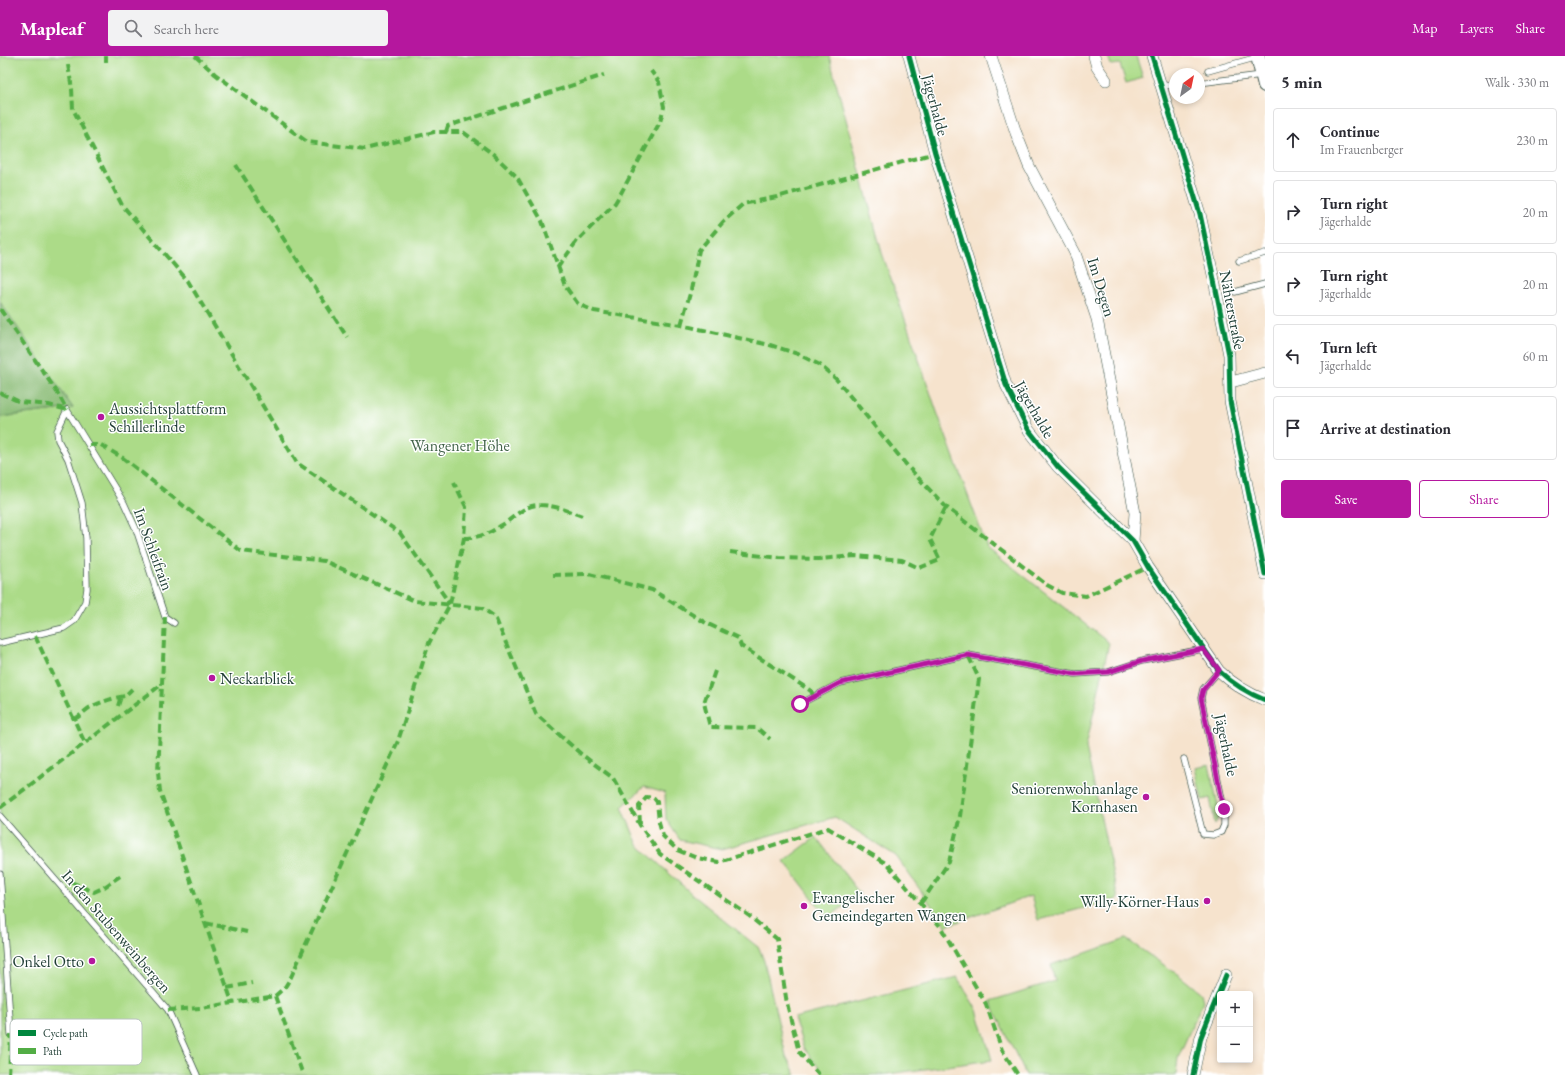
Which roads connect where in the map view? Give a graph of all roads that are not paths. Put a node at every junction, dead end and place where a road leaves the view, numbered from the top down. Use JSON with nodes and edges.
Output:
{"nodes":[{"id":1,"x":908,"y":56,"type":"edge"},
{"id":2,"x":991,"y":56,"type":"edge"},
{"id":3,"x":1094,"y":56,"type":"edge"},
{"id":4,"x":1152,"y":56,"type":"edge"},
{"id":5,"x":1258,"y":57,"type":"edge"},
{"id":6,"x":1208,"y":71,"type":"dead end"},
{"id":7,"x":1106,"y":80,"type":"dead end"},
{"id":8,"x":1264,"y":80,"type":"edge"},
{"id":9,"x":1205,"y":83,"type":"edge"},
{"id":10,"x":1161,"y":85,"type":"junction"},
{"id":11,"x":1169,"y":86,"type":"edge"},
{"id":12,"x":1265,"y":253,"type":"edge"},
{"id":13,"x":1239,"y":261,"type":"dead end"},
{"id":14,"x":1265,"y":284,"type":"edge"},
{"id":15,"x":1235,"y":292,"type":"dead end"},
{"id":16,"x":1265,"y":373,"type":"edge"},
{"id":17,"x":1231,"y":382,"type":"junction"},
{"id":18,"x":1133,"y":541,"type":"junction"},
{"id":19,"x":1265,"y":574,"type":"edge"},
{"id":20,"x":174,"y":623,"type":"dead end"},
{"id":21,"x":0,"y":643,"type":"edge"},
{"id":22,"x":1203,"y":649,"type":"junction"},
{"id":23,"x":1219,"y":670,"type":"junction"},
{"id":24,"x":1265,"y":700,"type":"edge"},
{"id":25,"x":800,"y":704,"type":"dead end"},
{"id":26,"x":1184,"y":759,"type":"dead end"},
{"id":27,"x":0,"y":816,"type":"edge"},
{"id":28,"x":0,"y":874,"type":"edge"},
{"id":29,"x":1226,"y":975,"type":"dead end"},
{"id":30,"x":10,"y":1019,"type":"edge"},
{"id":31,"x":197,"y":1075,"type":"edge"},
{"id":32,"x":1193,"y":1075,"type":"edge"}],
"edges":[{"from":1,"to":18,"type":"street","name":"Jägerhalde"},
{"from":2,"to":18,"type":"street","name":"Im Degen"},
{"from":3,"to":7,"type":"street"},
{"from":4,"to":10,"type":"street","name":"Nähterstraße"},
{"from":5,"to":6,"type":"lane"},
{"from":5,"to":8,"type":"street"},
{"from":8,"to":9,"type":"lane"},
{"from":10,"to":11,"type":"lane"},
{"from":10,"to":17,"type":"street","name":"Nähterstraße"},
{"from":12,"to":13,"type":"lane"},
{"from":14,"to":15,"type":"lane"},
{"from":16,"to":17,"type":"street"},
{"from":17,"to":19,"type":"street","name":"Nähterstraße"},
{"from":18,"to":22,"type":"street","name":"Jägerhalde"},
{"from":20,"to":21,"type":"lane","name":"Im Schleifrain"},
{"from":22,"to":23,"type":"street","name":"Jägerhalde"},
{"from":22,"to":25,"type":"lane"},
{"from":23,"to":24,"type":"street","name":"Jägerhalde"},
{"from":23,"to":26,"type":"lane","name":"Jägerhalde"},
{"from":27,"to":31,"type":"lane","name":"In den Stubenweinbergen"},
{"from":28,"to":30,"type":"lane"},
{"from":29,"to":32,"type":"street"}]}
